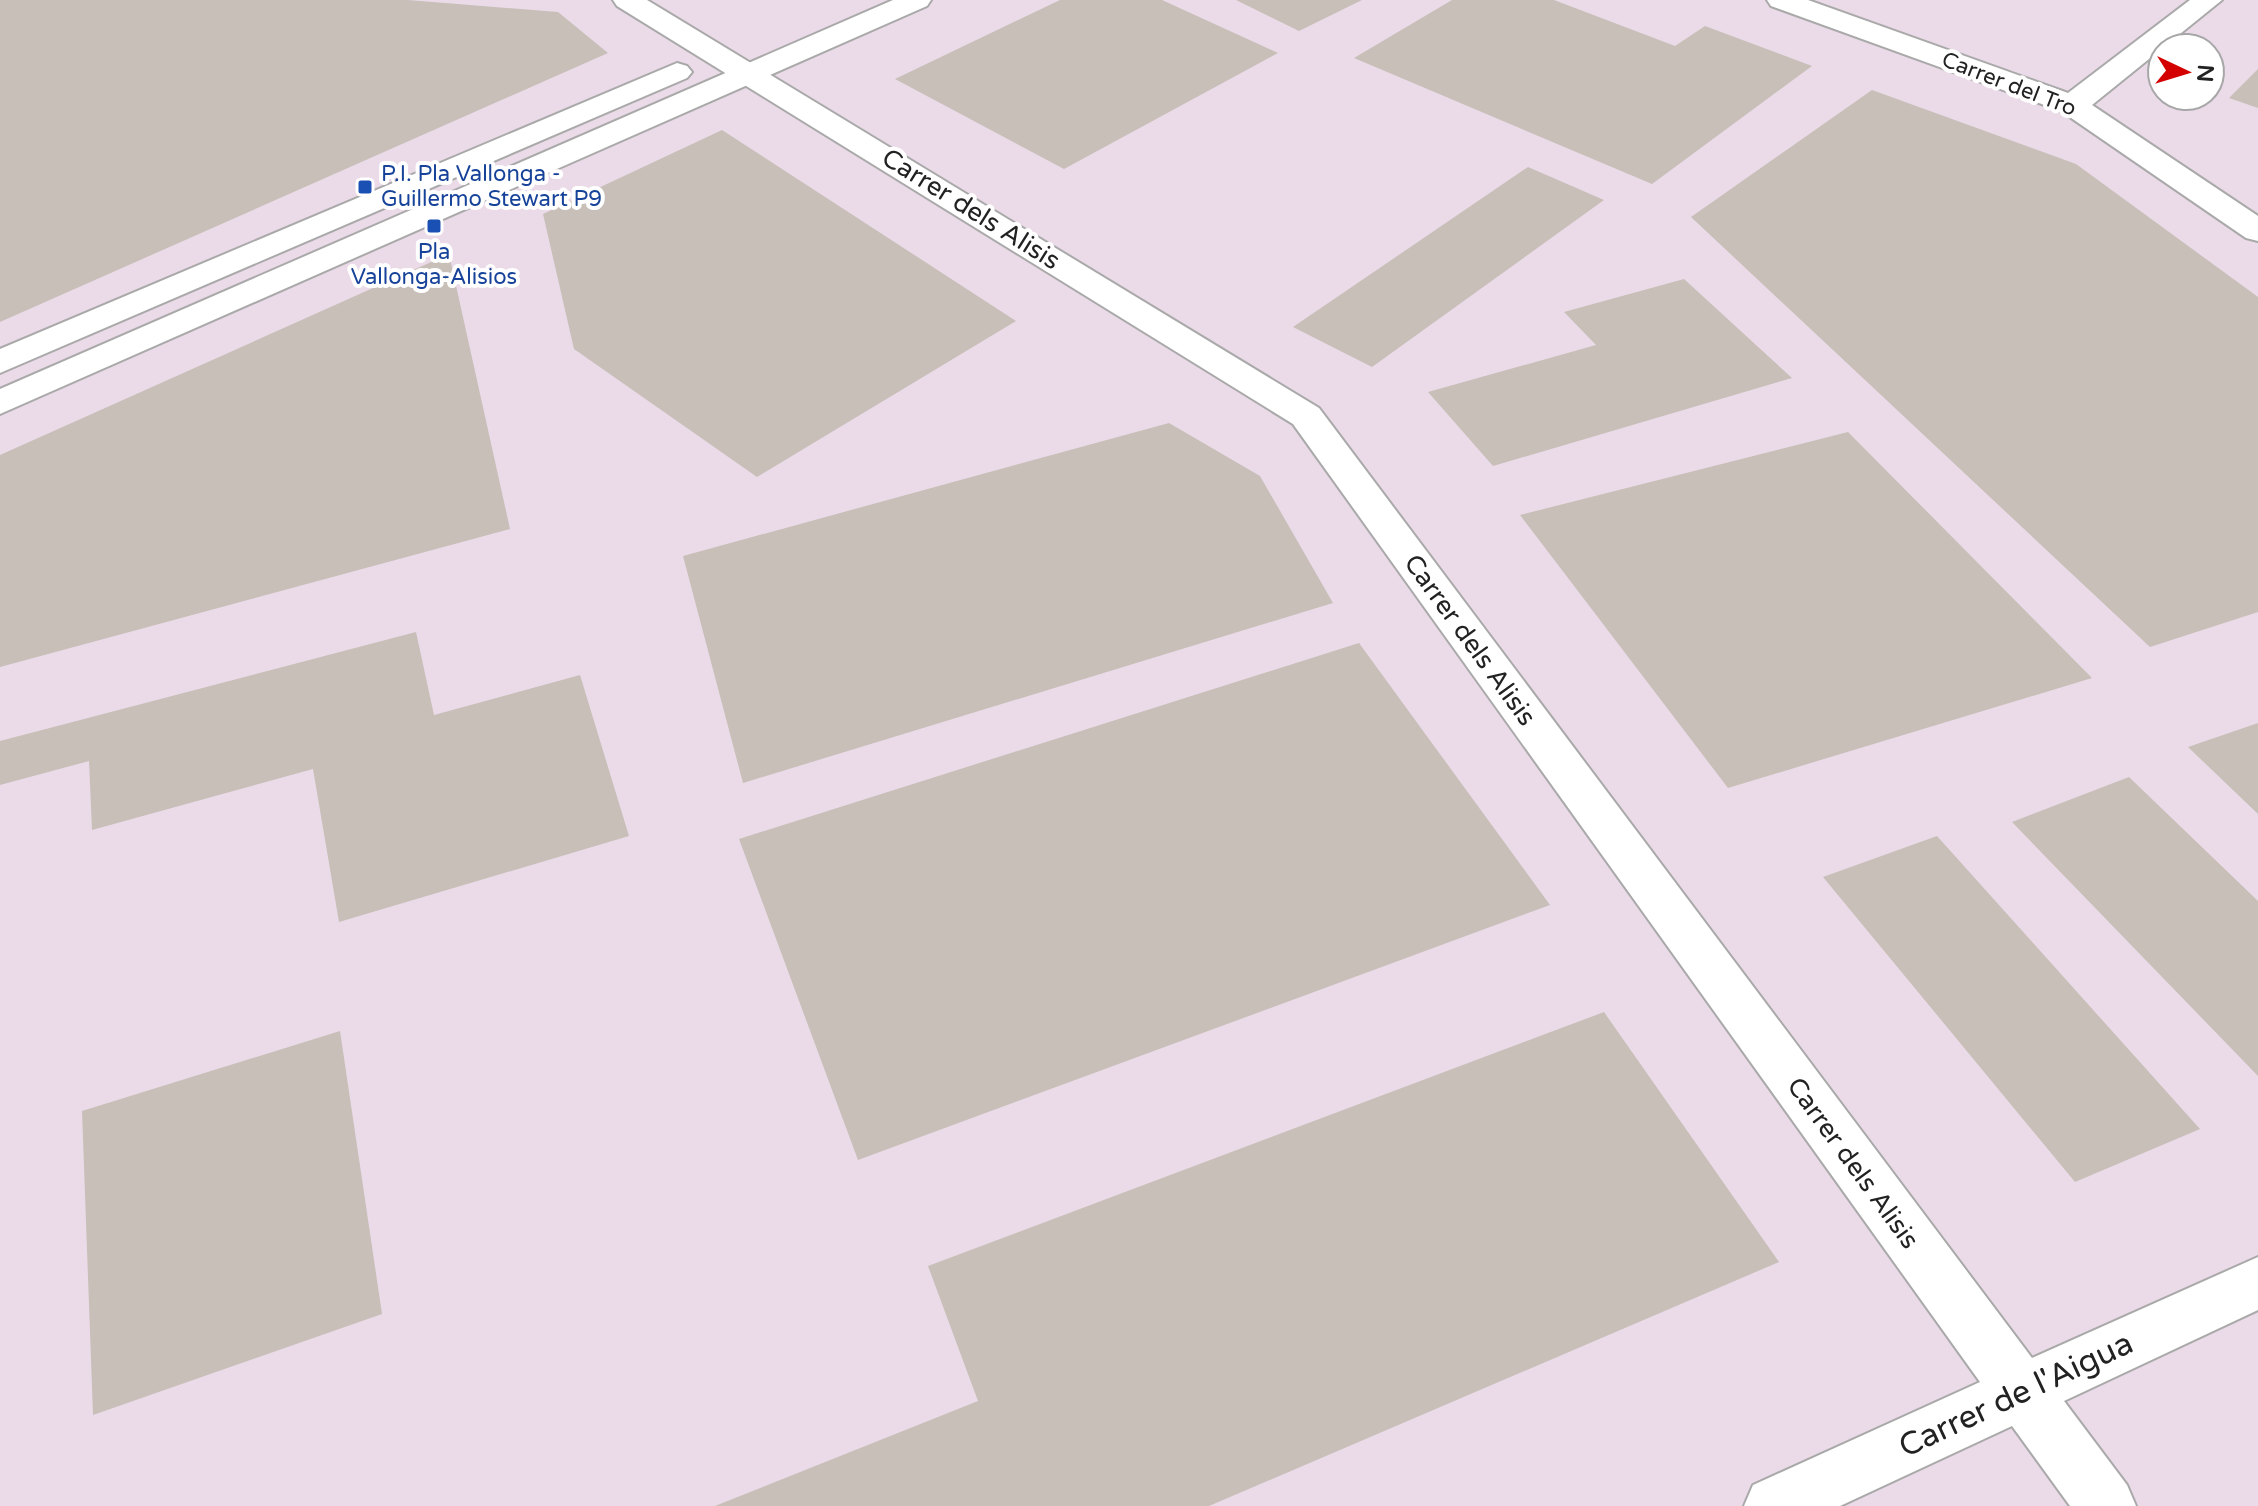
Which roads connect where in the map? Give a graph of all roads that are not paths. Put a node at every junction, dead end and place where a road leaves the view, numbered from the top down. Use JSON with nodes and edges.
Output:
{"nodes":[{"id":1,"x":627,"y":0,"type":"edge"},
{"id":2,"x":845,"y":0,"type":"edge"},
{"id":3,"x":917,"y":0,"type":"edge"},
{"id":4,"x":1781,"y":0,"type":"edge"},
{"id":5,"x":2208,"y":0,"type":"edge"},
{"id":6,"x":747,"y":50,"type":"junction"},
{"id":7,"x":2072,"y":105,"type":"junction"},
{"id":8,"x":2258,"y":231,"type":"edge"},
{"id":9,"x":0,"y":362,"type":"edge"},
{"id":10,"x":0,"y":403,"type":"edge"},
{"id":11,"x":2258,"y":1283,"type":"edge"},
{"id":12,"x":2021,"y":1392,"type":"junction"},
{"id":13,"x":1774,"y":1506,"type":"edge"},
{"id":14,"x":2106,"y":1506,"type":"edge"}],
"edges":[{"from":1,"to":6,"type":"street","name":"Carrer dels Alisis"},
{"from":2,"to":6,"type":"street"},
{"from":3,"to":6,"type":"street"},
{"from":4,"to":7,"type":"street","name":"Carrer del Tro"},
{"from":5,"to":7,"type":"street"},
{"from":6,"to":9,"type":"street"},
{"from":6,"to":10,"type":"street"},
{"from":6,"to":12,"type":"street","name":"Carrer dels Alisis"},
{"from":7,"to":8,"type":"street","name":"Carrer del Tro"},
{"from":11,"to":12,"type":"street","name":"Carrer de l'Aigua"},
{"from":12,"to":13,"type":"street","name":"Carrer de l'Aigua"},
{"from":12,"to":14,"type":"street","name":"Carrer dels Alisis"}]}
